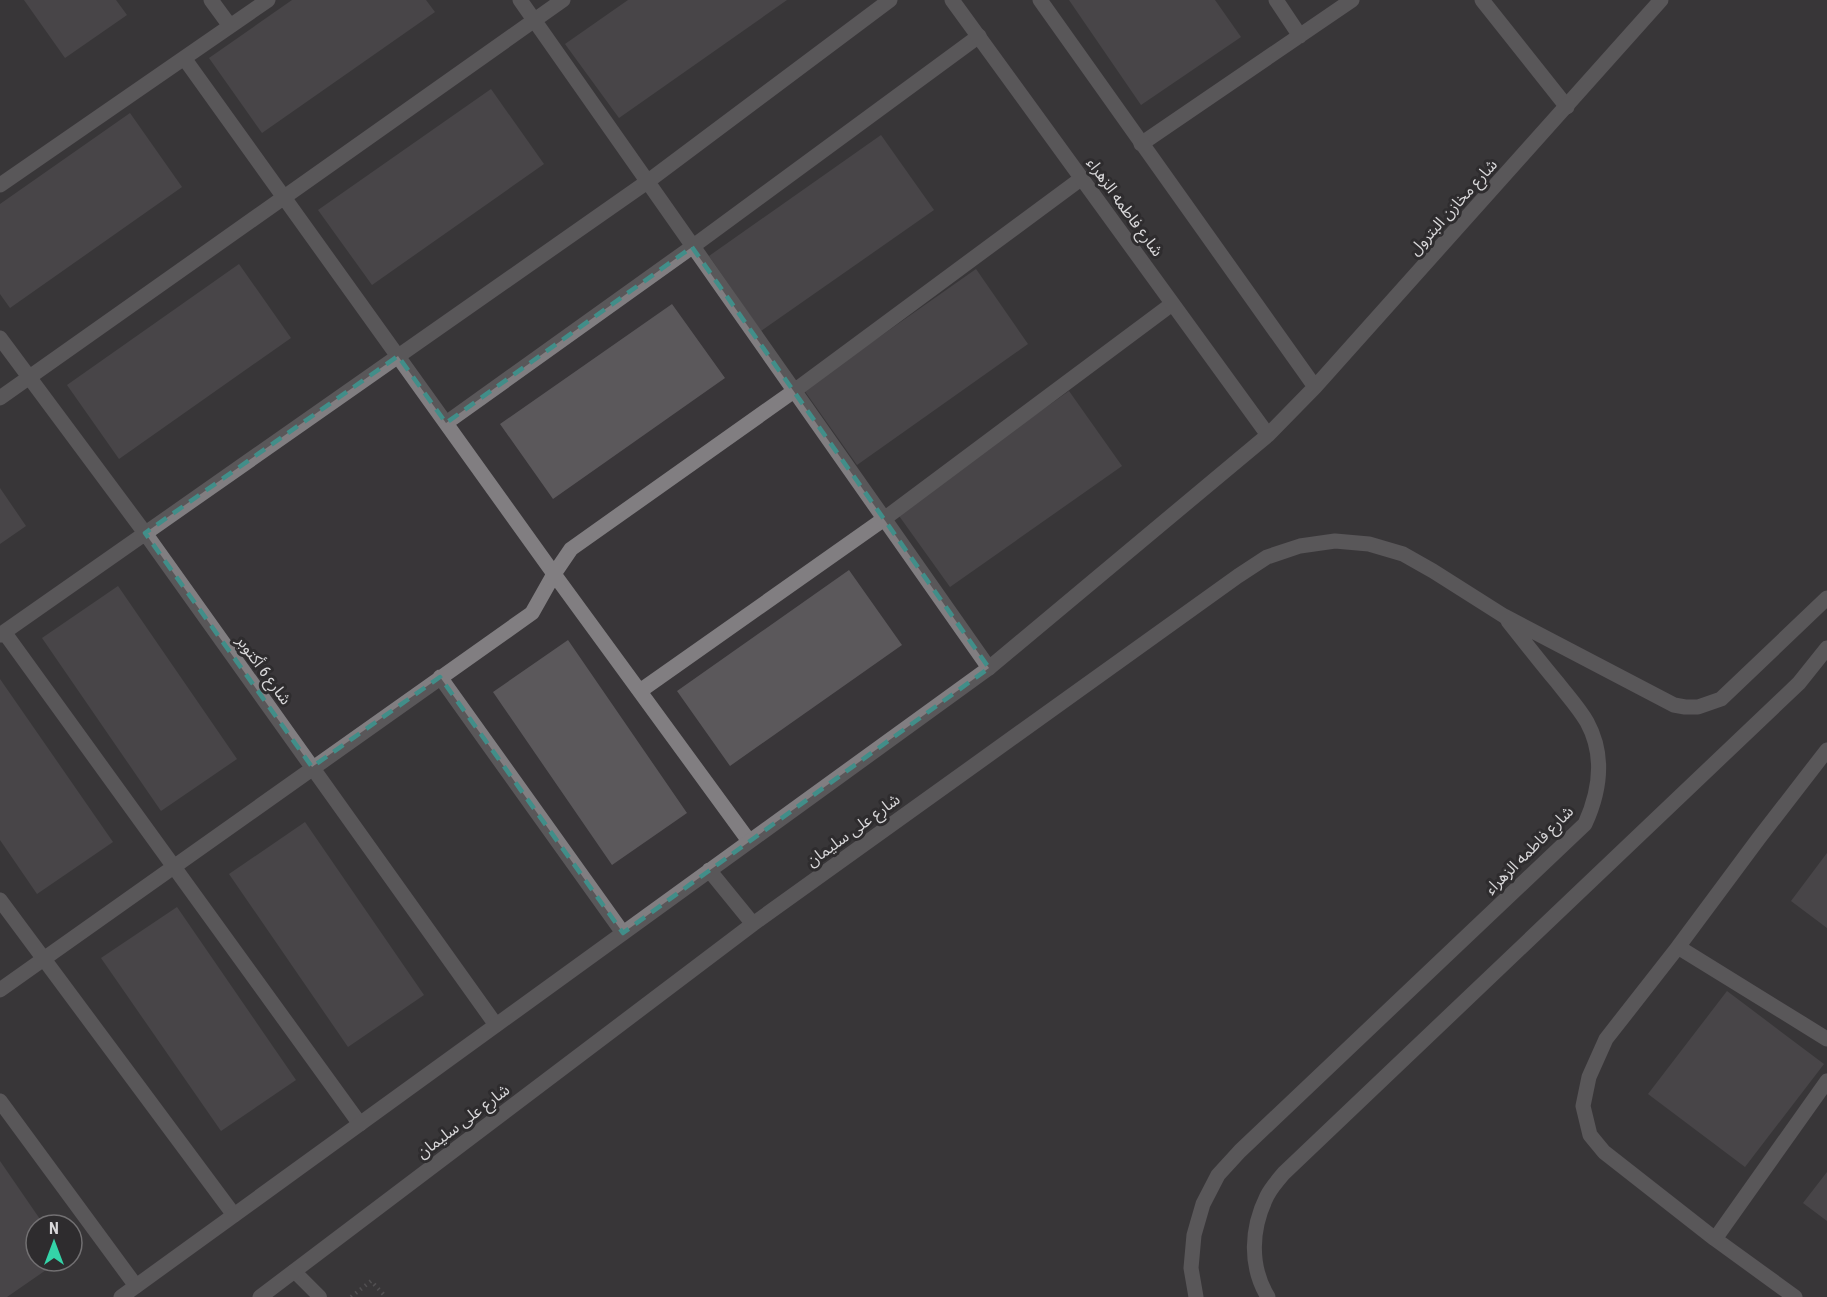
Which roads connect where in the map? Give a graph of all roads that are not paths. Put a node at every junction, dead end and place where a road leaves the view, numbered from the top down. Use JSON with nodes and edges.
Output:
{"nodes":[{"id":1,"x":211,"y":0,"type":"edge"},
{"id":2,"x":268,"y":0,"type":"edge"},
{"id":3,"x":519,"y":0,"type":"edge"},
{"id":4,"x":563,"y":0,"type":"edge"},
{"id":5,"x":890,"y":0,"type":"edge"},
{"id":6,"x":952,"y":0,"type":"edge"},
{"id":7,"x":1040,"y":0,"type":"edge"},
{"id":8,"x":1276,"y":0,"type":"edge"},
{"id":9,"x":1352,"y":0,"type":"edge"},
{"id":10,"x":1482,"y":0,"type":"edge"},
{"id":11,"x":1661,"y":0,"type":"edge"},
{"id":12,"x":534,"y":21,"type":"junction"},
{"id":13,"x":230,"y":26,"type":"junction"},
{"id":14,"x":979,"y":36,"type":"junction"},
{"id":15,"x":1300,"y":36,"type":"junction"},
{"id":16,"x":184,"y":58,"type":"junction"},
{"id":17,"x":1567,"y":107,"type":"junction"},
{"id":18,"x":1141,"y":144,"type":"junction"},
{"id":19,"x":1082,"y":178,"type":"junction"},
{"id":20,"x":647,"y":182,"type":"junction"},
{"id":21,"x":0,"y":184,"type":"edge"},
{"id":22,"x":285,"y":197,"type":"junction"},
{"id":23,"x":692,"y":247,"type":"junction"},
{"id":24,"x":1172,"y":304,"type":"junction"},
{"id":25,"x":0,"y":338,"type":"edge"},
{"id":26,"x":398,"y":356,"type":"junction"},
{"id":27,"x":29,"y":377,"type":"junction"},
{"id":28,"x":1315,"y":387,"type":"junction"},
{"id":29,"x":794,"y":391,"type":"junction"},
{"id":30,"x":0,"y":398,"type":"edge"},
{"id":31,"x":446,"y":423,"type":"junction"},
{"id":32,"x":1268,"y":435,"type":"junction"},
{"id":33,"x":884,"y":519,"type":"junction"},
{"id":34,"x":145,"y":533,"type":"junction"},
{"id":35,"x":554,"y":574,"type":"junction"},
{"id":36,"x":1827,"y":598,"type":"edge"},
{"id":37,"x":1504,"y":616,"type":"junction"},
{"id":38,"x":2,"y":634,"type":"edge"},
{"id":39,"x":1827,"y":648,"type":"edge"},
{"id":40,"x":989,"y":668,"type":"junction"},
{"id":41,"x":440,"y":677,"type":"junction"},
{"id":42,"x":640,"y":691,"type":"junction"},
{"id":43,"x":1827,"y":750,"type":"edge"},
{"id":44,"x":312,"y":767,"type":"junction"},
{"id":45,"x":748,"y":841,"type":"junction"},
{"id":46,"x":173,"y":867,"type":"junction"},
{"id":47,"x":709,"y":870,"type":"junction"},
{"id":48,"x":0,"y":900,"type":"edge"},
{"id":49,"x":753,"y":924,"type":"junction"},
{"id":50,"x":622,"y":933,"type":"junction"},
{"id":51,"x":1678,"y":947,"type":"junction"},
{"id":52,"x":44,"y":959,"type":"junction"},
{"id":53,"x":0,"y":990,"type":"edge"},
{"id":54,"x":496,"y":1025,"type":"junction"},
{"id":55,"x":1827,"y":1039,"type":"edge"},
{"id":56,"x":1827,"y":1081,"type":"edge"},
{"id":57,"x":0,"y":1101,"type":"edge"},
{"id":58,"x":360,"y":1124,"type":"junction"},
{"id":59,"x":234,"y":1215,"type":"junction"},
{"id":60,"x":1715,"y":1239,"type":"junction"},
{"id":61,"x":294,"y":1271,"type":"junction"},
{"id":62,"x":136,"y":1286,"type":"junction"},
{"id":63,"x":121,"y":1297,"type":"edge"},
{"id":64,"x":260,"y":1297,"type":"edge"},
{"id":65,"x":320,"y":1297,"type":"edge"},
{"id":66,"x":1196,"y":1297,"type":"edge"},
{"id":67,"x":1268,"y":1297,"type":"edge"},
{"id":68,"x":1795,"y":1297,"type":"edge"}],
"edges":[{"from":1,"to":13,"type":"street"},
{"from":2,"to":13,"type":"street"},
{"from":3,"to":12,"type":"street"},
{"from":4,"to":12,"type":"street"},
{"from":5,"to":20,"type":"street"},
{"from":6,"to":14,"type":"street","name":"شارع فاطمه الزهراء"},
{"from":7,"to":18,"type":"street"},
{"from":8,"to":15,"type":"street"},
{"from":9,"to":15,"type":"street"},
{"from":10,"to":17,"type":"street"},
{"from":11,"to":17,"type":"street","name":"شارع مخازن البترول"},
{"from":12,"to":20,"type":"street"},
{"from":12,"to":22,"type":"street"},
{"from":13,"to":16,"type":"street"},
{"from":14,"to":19,"type":"street","name":"شارع فاطمه الزهراء"},
{"from":14,"to":23,"type":"street"},
{"from":15,"to":18,"type":"street"},
{"from":16,"to":21,"type":"street"},
{"from":16,"to":22,"type":"street"},
{"from":17,"to":28,"type":"street","name":"شارع مخازن البترول"},
{"from":18,"to":28,"type":"street"},
{"from":19,"to":24,"type":"street","name":"شارع فاطمه الزهراء"},
{"from":19,"to":29,"type":"street"},
{"from":20,"to":23,"type":"street"},
{"from":20,"to":26,"type":"street"},
{"from":22,"to":26,"type":"street"},
{"from":22,"to":27,"type":"street"},
{"from":23,"to":29,"type":"street"},
{"from":23,"to":31,"type":"street"},
{"from":24,"to":32,"type":"street","name":"شارع فاطمه الزهراء"},
{"from":24,"to":33,"type":"street"},
{"from":25,"to":27,"type":"street","name":"شارع 6 أكتوبر"},
{"from":26,"to":31,"type":"street"},
{"from":26,"to":34,"type":"street"},
{"from":27,"to":30,"type":"street"},
{"from":27,"to":34,"type":"street","name":"شارع 6 أكتوبر"},
{"from":28,"to":32,"type":"street","name":"شارع مخازن البترول"},
{"from":29,"to":33,"type":"street"},
{"from":29,"to":35,"type":"street"},
{"from":31,"to":35,"type":"street"},
{"from":32,"to":40,"type":"street","name":"شارع مخازن البترول"},
{"from":33,"to":40,"type":"street"},
{"from":33,"to":42,"type":"street"},
{"from":34,"to":38,"type":"street"},
{"from":34,"to":44,"type":"street","name":"شارع 6 أكتوبر"},
{"from":35,"to":41,"type":"street"},
{"from":35,"to":42,"type":"street"},
{"from":36,"to":37,"type":"street"},
{"from":37,"to":49,"type":"street","name":"شارع على سليمان"},
{"from":37,"to":66,"type":"street","name":"شارع فاطمه الزهراء"},
{"from":38,"to":46,"type":"street"},
{"from":39,"to":67,"type":"street"},
{"from":40,"to":45,"type":"street","name":"شارع مخازن البترول"},
{"from":41,"to":44,"type":"street"},
{"from":41,"to":50,"type":"street"},
{"from":42,"to":45,"type":"street"},
{"from":43,"to":51,"type":"street"},
{"from":44,"to":46,"type":"street"},
{"from":44,"to":54,"type":"street","name":"شارع 6 أكتوبر"},
{"from":45,"to":47,"type":"street","name":"شارع مخازن البترول"},
{"from":46,"to":52,"type":"street"},
{"from":46,"to":58,"type":"street"},
{"from":47,"to":49,"type":"street"},
{"from":47,"to":50,"type":"street","name":"شارع مخازن البترول"},
{"from":48,"to":52,"type":"street"},
{"from":49,"to":61,"type":"street","name":"شارع على سليمان"},
{"from":50,"to":54,"type":"street","name":"شارع مخازن البترول"},
{"from":51,"to":55,"type":"street"},
{"from":51,"to":60,"type":"street"},
{"from":52,"to":53,"type":"street"},
{"from":52,"to":59,"type":"street"},
{"from":54,"to":58,"type":"street","name":"شارع مخازن البترول"},
{"from":56,"to":60,"type":"street"},
{"from":57,"to":62,"type":"street"},
{"from":58,"to":59,"type":"street","name":"شارع مخازن البترول"},
{"from":59,"to":62,"type":"street","name":"شارع مخازن البترول"},
{"from":60,"to":68,"type":"street"},
{"from":61,"to":64,"type":"street","name":"شارع على سليمان"},
{"from":61,"to":65,"type":"lane"},
{"from":62,"to":63,"type":"street","name":"شارع مخازن البترول"}]}
